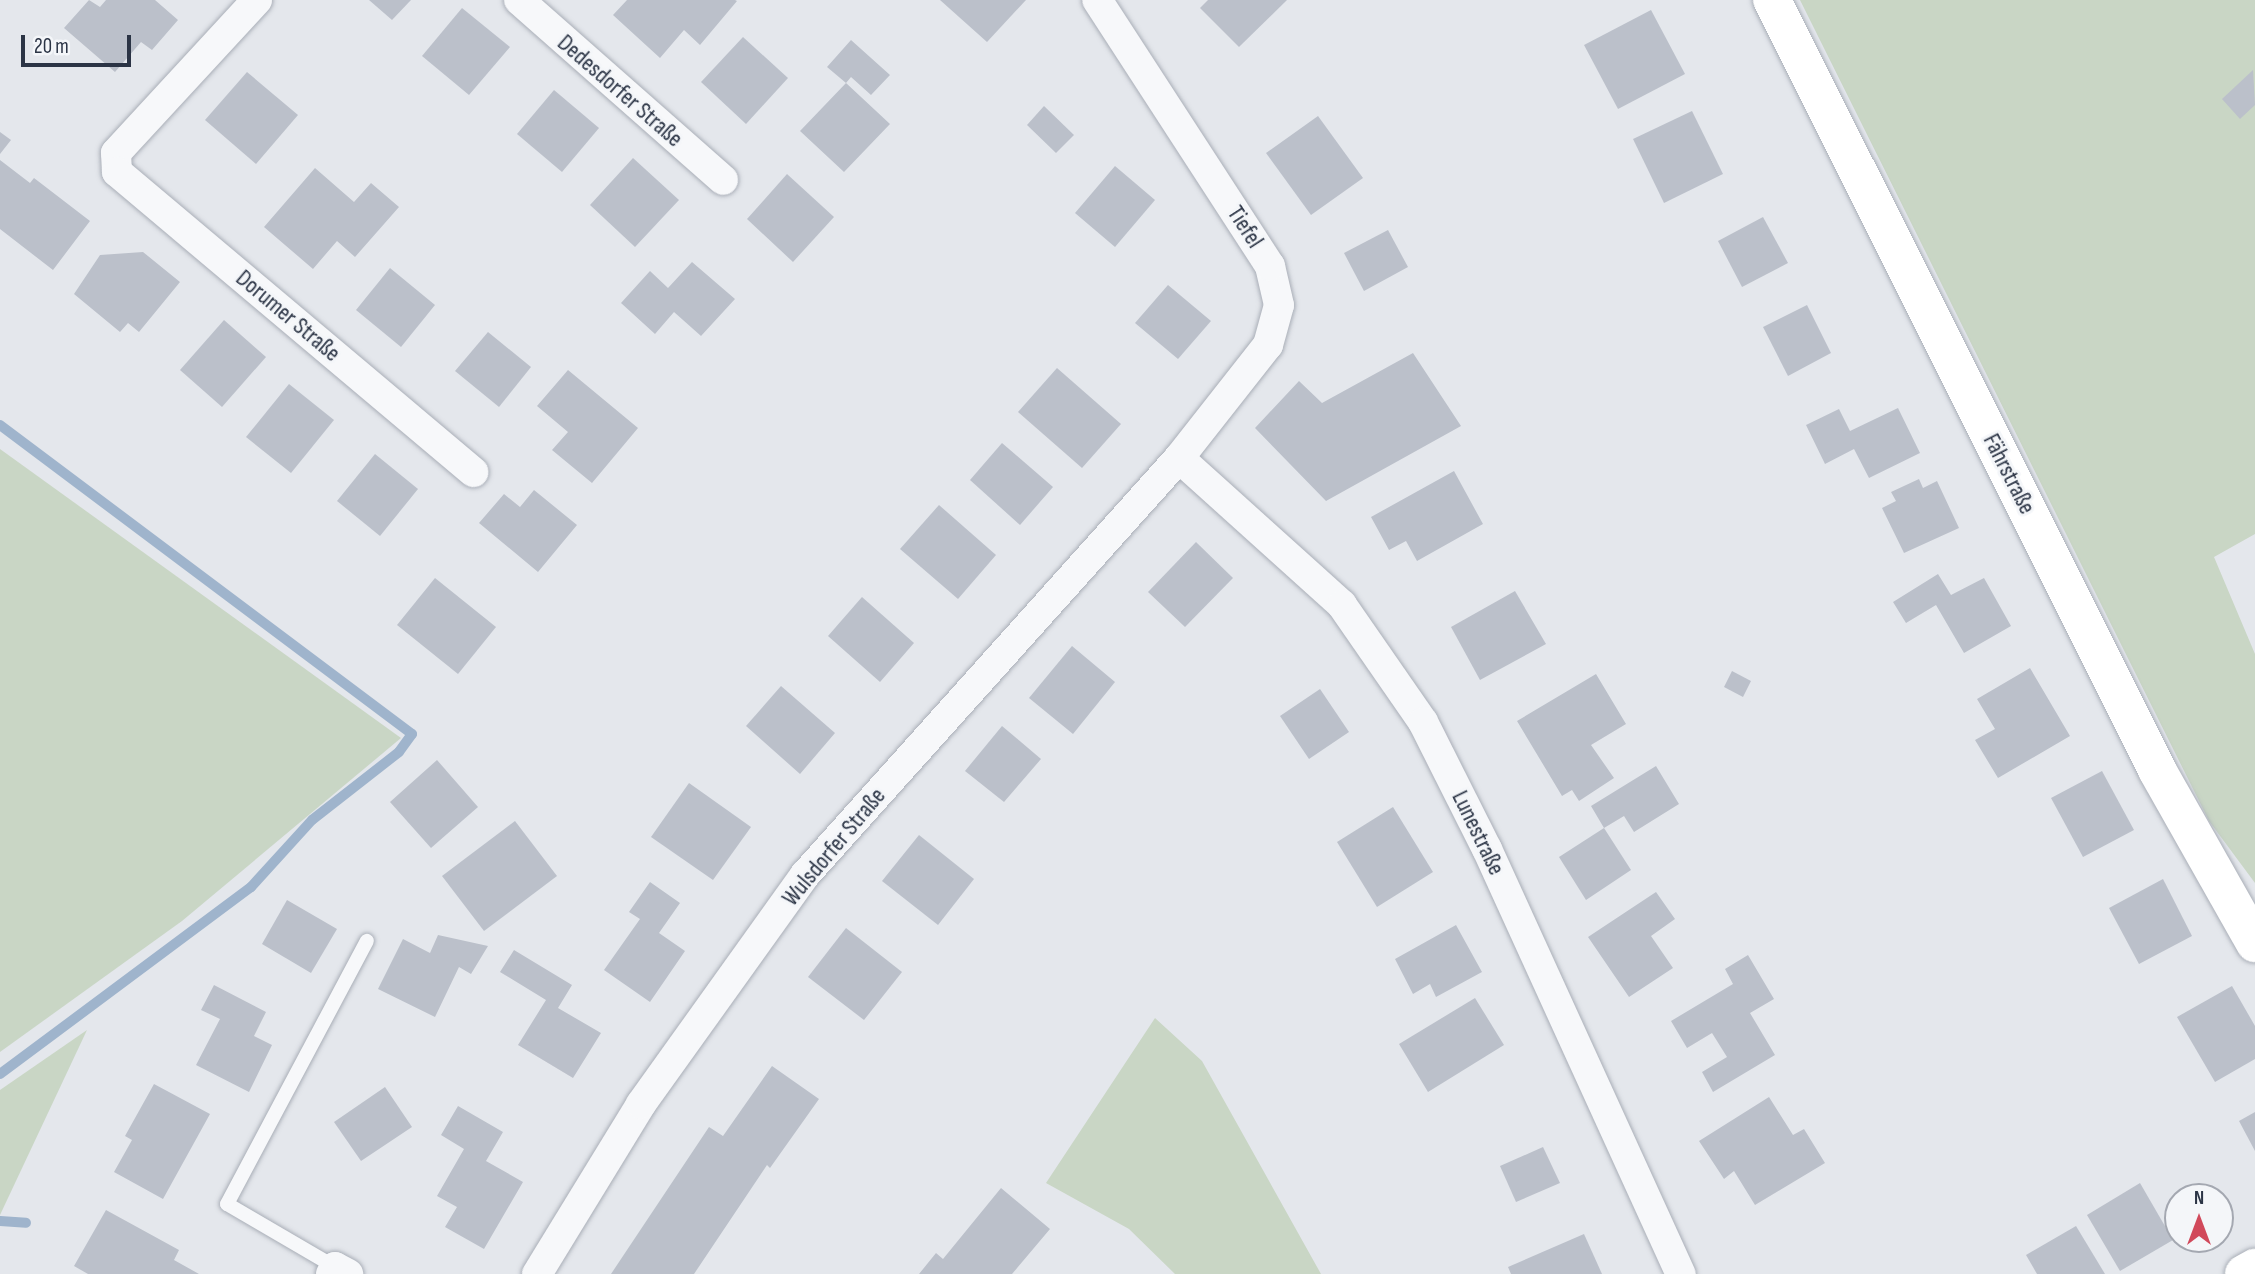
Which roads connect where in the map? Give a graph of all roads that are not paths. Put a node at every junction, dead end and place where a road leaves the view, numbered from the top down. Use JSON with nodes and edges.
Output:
{"nodes":[{"id":1,"x":257,"y":0,"type":"edge"},
{"id":2,"x":519,"y":0,"type":"edge"},
{"id":3,"x":1097,"y":0,"type":"edge"},
{"id":4,"x":1772,"y":0,"type":"edge"},
{"id":5,"x":723,"y":180,"type":"dead end"},
{"id":6,"x":1179,"y":457,"type":"junction"},
{"id":7,"x":473,"y":472,"type":"dead end"},
{"id":8,"x":368,"y":941,"type":"dead end"},
{"id":9,"x":2255,"y":943,"type":"edge"},
{"id":10,"x":2255,"y":1268,"type":"edge"},
{"id":11,"x":338,"y":1272,"type":"edge"},
{"id":12,"x":537,"y":1274,"type":"edge"},
{"id":13,"x":1681,"y":1274,"type":"edge"},
{"id":14,"x":2245,"y":1274,"type":"edge"}],
"edges":[{"from":1,"to":7,"type":"street","name":"Dorumer Straße"},
{"from":2,"to":5,"type":"street","name":"Dedesdorfer Straße"},
{"from":3,"to":6,"type":"street","name":"Tiefel"},
{"from":4,"to":9,"type":"street","name":"Fährstraße"},
{"from":6,"to":12,"type":"street","name":"Wulsdorfer Straße"},
{"from":6,"to":13,"type":"street","name":"Lunestraße"},
{"from":8,"to":11,"type":"lane"},
{"from":10,"to":14,"type":"street"}]}
